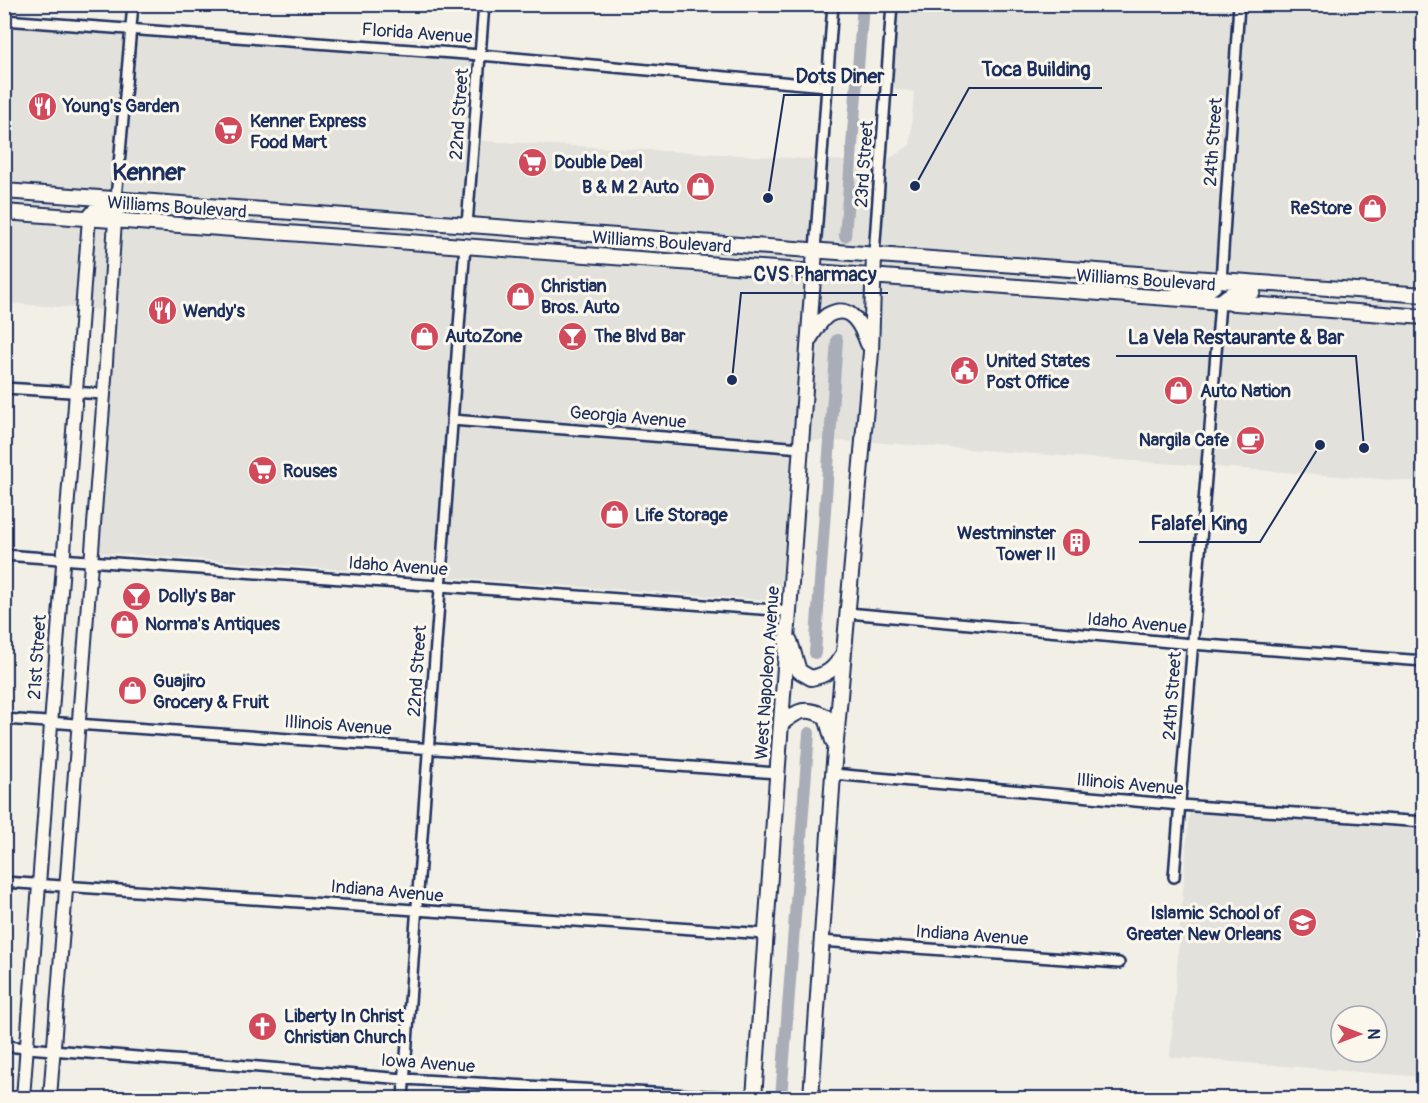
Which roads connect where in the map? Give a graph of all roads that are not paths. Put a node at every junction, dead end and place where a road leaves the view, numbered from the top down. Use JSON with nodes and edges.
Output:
{"nodes":[{"id":1,"x":133,"y":4,"type":"edge"},
{"id":2,"x":484,"y":4,"type":"edge"},
{"id":3,"x":832,"y":4,"type":"edge"},
{"id":4,"x":892,"y":4,"type":"edge"},
{"id":5,"x":1239,"y":4,"type":"edge"},
{"id":6,"x":4,"y":20,"type":"edge"},
{"id":7,"x":131,"y":28,"type":"junction"},
{"id":8,"x":480,"y":54,"type":"junction"},
{"id":9,"x":826,"y":86,"type":"junction"},
{"id":10,"x":4,"y":191,"type":"edge"},
{"id":11,"x":116,"y":199,"type":"junction"},
{"id":12,"x":158,"y":203,"type":"junction"},
{"id":13,"x":4,"y":212,"type":"edge"},
{"id":14,"x":89,"y":218,"type":"junction"},
{"id":15,"x":116,"y":220,"type":"junction"},
{"id":16,"x":467,"y":225,"type":"junction"},
{"id":17,"x":428,"y":243,"type":"junction"},
{"id":18,"x":465,"y":245,"type":"junction"},
{"id":19,"x":815,"y":250,"type":"junction"},
{"id":20,"x":874,"y":255,"type":"junction"},
{"id":21,"x":814,"y":272,"type":"junction"},
{"id":22,"x":874,"y":276,"type":"junction"},
{"id":23,"x":1221,"y":281,"type":"junction"},
{"id":24,"x":1284,"y":286,"type":"junction"},
{"id":25,"x":1424,"y":295,"type":"edge"},
{"id":26,"x":1168,"y":299,"type":"junction"},
{"id":27,"x":1220,"y":303,"type":"junction"},
{"id":28,"x":1424,"y":317,"type":"edge"},
{"id":29,"x":809,"y":340,"type":"junction"},
{"id":30,"x":871,"y":352,"type":"junction"},
{"id":31,"x":4,"y":388,"type":"edge"},
{"id":32,"x":76,"y":393,"type":"junction"},
{"id":33,"x":104,"y":394,"type":"junction"},
{"id":34,"x":452,"y":420,"type":"junction"},
{"id":35,"x":801,"y":448,"type":"junction"},
{"id":36,"x":4,"y":555,"type":"edge"},
{"id":37,"x":63,"y":560,"type":"junction"},
{"id":38,"x":91,"y":562,"type":"junction"},
{"id":39,"x":440,"y":586,"type":"junction"},
{"id":40,"x":789,"y":611,"type":"junction"},
{"id":41,"x":848,"y":613,"type":"junction"},
{"id":42,"x":788,"y":633,"type":"junction"},
{"id":43,"x":1192,"y":644,"type":"junction"},
{"id":44,"x":844,"y":652,"type":"junction"},
{"id":45,"x":1424,"y":661,"type":"edge"},
{"id":46,"x":4,"y":719,"type":"edge"},
{"id":47,"x":50,"y":722,"type":"junction"},
{"id":48,"x":79,"y":724,"type":"junction"},
{"id":49,"x":781,"y":724,"type":"junction"},
{"id":50,"x":428,"y":748,"type":"junction"},
{"id":51,"x":836,"y":751,"type":"junction"},
{"id":52,"x":778,"y":773,"type":"junction"},
{"id":53,"x":833,"y":774,"type":"junction"},
{"id":54,"x":1180,"y":804,"type":"junction"},
{"id":55,"x":1424,"y":822,"type":"edge"},
{"id":56,"x":1174,"y":876,"type":"dead end"},
{"id":57,"x":4,"y":882,"type":"edge"},
{"id":58,"x":38,"y":885,"type":"junction"},
{"id":59,"x":66,"y":886,"type":"junction"},
{"id":60,"x":416,"y":911,"type":"junction"},
{"id":61,"x":766,"y":933,"type":"junction"},
{"id":62,"x":821,"y":941,"type":"junction"},
{"id":63,"x":1119,"y":963,"type":"dead end"},
{"id":64,"x":4,"y":1046,"type":"edge"},
{"id":65,"x":26,"y":1048,"type":"junction"},
{"id":66,"x":54,"y":1049,"type":"junction"},
{"id":67,"x":404,"y":1079,"type":"junction"},
{"id":68,"x":23,"y":1098,"type":"edge"},
{"id":69,"x":51,"y":1098,"type":"edge"},
{"id":70,"x":403,"y":1098,"type":"edge"},
{"id":71,"x":742,"y":1098,"type":"edge"},
{"id":72,"x":754,"y":1098,"type":"edge"},
{"id":73,"x":811,"y":1098,"type":"edge"}],
"edges":[{"from":1,"to":7,"type":"street"},
{"from":2,"to":8,"type":"street","name":"22nd Street"},
{"from":3,"to":9,"type":"street"},
{"from":4,"to":20,"type":"street","name":"23rd Street"},
{"from":5,"to":23,"type":"street","name":"24th Street"},
{"from":6,"to":7,"type":"street","name":"Florida Avenue"},
{"from":7,"to":8,"type":"street","name":"Florida Avenue"},
{"from":7,"to":11,"type":"street"},
{"from":8,"to":9,"type":"street","name":"Florida Avenue"},
{"from":8,"to":16,"type":"street","name":"22nd Street"},
{"from":9,"to":19,"type":"street"},
{"from":10,"to":11,"type":"main road","name":"Williams Boulevard"},
{"from":11,"to":12,"type":"main road","name":"Williams Boulevard"},
{"from":12,"to":14,"type":"main road"},
{"from":12,"to":16,"type":"main road","name":"Williams Boulevard"},
{"from":13,"to":14,"type":"main road","name":"Williams Boulevard"},
{"from":14,"to":15,"type":"main road","name":"Williams Boulevard"},
{"from":14,"to":32,"type":"street","name":"21st Street"},
{"from":15,"to":17,"type":"main road","name":"Williams Boulevard"},
{"from":15,"to":33,"type":"street"},
{"from":16,"to":17,"type":"main road"},
{"from":16,"to":19,"type":"main road","name":"Williams Boulevard"},
{"from":17,"to":18,"type":"main road","name":"Williams Boulevard"},
{"from":18,"to":21,"type":"main road","name":"Williams Boulevard"},
{"from":18,"to":34,"type":"street","name":"22nd Street"},
{"from":19,"to":20,"type":"main road","name":"Williams Boulevard"},
{"from":19,"to":21,"type":"main road","name":"West Napoleon Avenue"},
{"from":20,"to":22,"type":"main road"},
{"from":20,"to":23,"type":"main road","name":"Williams Boulevard"},
{"from":21,"to":22,"type":"main road","name":"Williams Boulevard"},
{"from":21,"to":29,"type":"main road","name":"West Napoleon Avenue"},
{"from":22,"to":26,"type":"main road","name":"Williams Boulevard"},
{"from":22,"to":30,"type":"main road"},
{"from":23,"to":24,"type":"main road","name":"Williams Boulevard"},
{"from":23,"to":26,"type":"main road"},
{"from":24,"to":25,"type":"main road","name":"Williams Boulevard"},
{"from":24,"to":27,"type":"main road"},
{"from":26,"to":27,"type":"main road","name":"Williams Boulevard"},
{"from":27,"to":28,"type":"main road","name":"Williams Boulevard"},
{"from":27,"to":43,"type":"street","name":"24th Street"},
{"from":29,"to":30,"type":"main road"},
{"from":29,"to":35,"type":"main road","name":"West Napoleon Avenue"},
{"from":30,"to":41,"type":"main road"},
{"from":31,"to":32,"type":"street"},
{"from":32,"to":33,"type":"street"},
{"from":32,"to":37,"type":"street","name":"21st Street"},
{"from":33,"to":38,"type":"street"},
{"from":34,"to":35,"type":"street","name":"Georgia Avenue"},
{"from":34,"to":39,"type":"street","name":"22nd Street"},
{"from":35,"to":40,"type":"main road","name":"West Napoleon Avenue"},
{"from":36,"to":37,"type":"street","name":"Idaho Avenue"},
{"from":37,"to":38,"type":"street","name":"Idaho Avenue"},
{"from":37,"to":47,"type":"street","name":"21st Street"},
{"from":38,"to":39,"type":"street","name":"Idaho Avenue"},
{"from":38,"to":48,"type":"street"},
{"from":39,"to":40,"type":"street","name":"Idaho Avenue"},
{"from":39,"to":50,"type":"street","name":"22nd Street"},
{"from":40,"to":42,"type":"main road","name":"West Napoleon Avenue"},
{"from":41,"to":43,"type":"street","name":"Idaho Avenue"},
{"from":41,"to":44,"type":"main road"},
{"from":42,"to":44,"type":"main road"},
{"from":42,"to":49,"type":"main road","name":"West Napoleon Avenue"},
{"from":43,"to":45,"type":"street","name":"Idaho Avenue"},
{"from":43,"to":54,"type":"street","name":"24th Street"},
{"from":44,"to":51,"type":"main road"},
{"from":46,"to":47,"type":"street","name":"Illinois Avenue"},
{"from":47,"to":48,"type":"street","name":"Illinois Avenue"},
{"from":47,"to":58,"type":"street","name":"21st Street"},
{"from":48,"to":50,"type":"street","name":"Illinois Avenue"},
{"from":48,"to":59,"type":"street"},
{"from":49,"to":51,"type":"main road"},
{"from":49,"to":52,"type":"main road","name":"West Napoleon Avenue"},
{"from":50,"to":52,"type":"street","name":"Illinois Avenue"},
{"from":50,"to":60,"type":"street","name":"22nd Street"},
{"from":51,"to":53,"type":"main road"},
{"from":52,"to":61,"type":"main road","name":"West Napoleon Avenue"},
{"from":53,"to":54,"type":"street","name":"Illinois Avenue"},
{"from":53,"to":62,"type":"main road"},
{"from":54,"to":55,"type":"street","name":"Illinois Avenue"},
{"from":54,"to":56,"type":"street","name":"24th Street"},
{"from":57,"to":58,"type":"street","name":"Indiana Avenue"},
{"from":58,"to":59,"type":"street","name":"Indiana Avenue"},
{"from":58,"to":65,"type":"street","name":"21st Street"},
{"from":59,"to":60,"type":"street","name":"Indiana Avenue"},
{"from":59,"to":66,"type":"street"},
{"from":60,"to":61,"type":"street","name":"Indiana Avenue"},
{"from":60,"to":67,"type":"street","name":"22nd Street"},
{"from":61,"to":72,"type":"main road","name":"West Napoleon Avenue"},
{"from":62,"to":63,"type":"street","name":"Indiana Avenue"},
{"from":62,"to":73,"type":"main road"},
{"from":64,"to":65,"type":"street","name":"Iowa Avenue"},
{"from":65,"to":66,"type":"street","name":"Iowa Avenue"},
{"from":65,"to":68,"type":"street","name":"21st Street"},
{"from":66,"to":67,"type":"street","name":"Iowa Avenue"},
{"from":66,"to":69,"type":"street"},
{"from":67,"to":70,"type":"street","name":"22nd Street"},
{"from":67,"to":71,"type":"street","name":"Iowa Avenue"}]}
